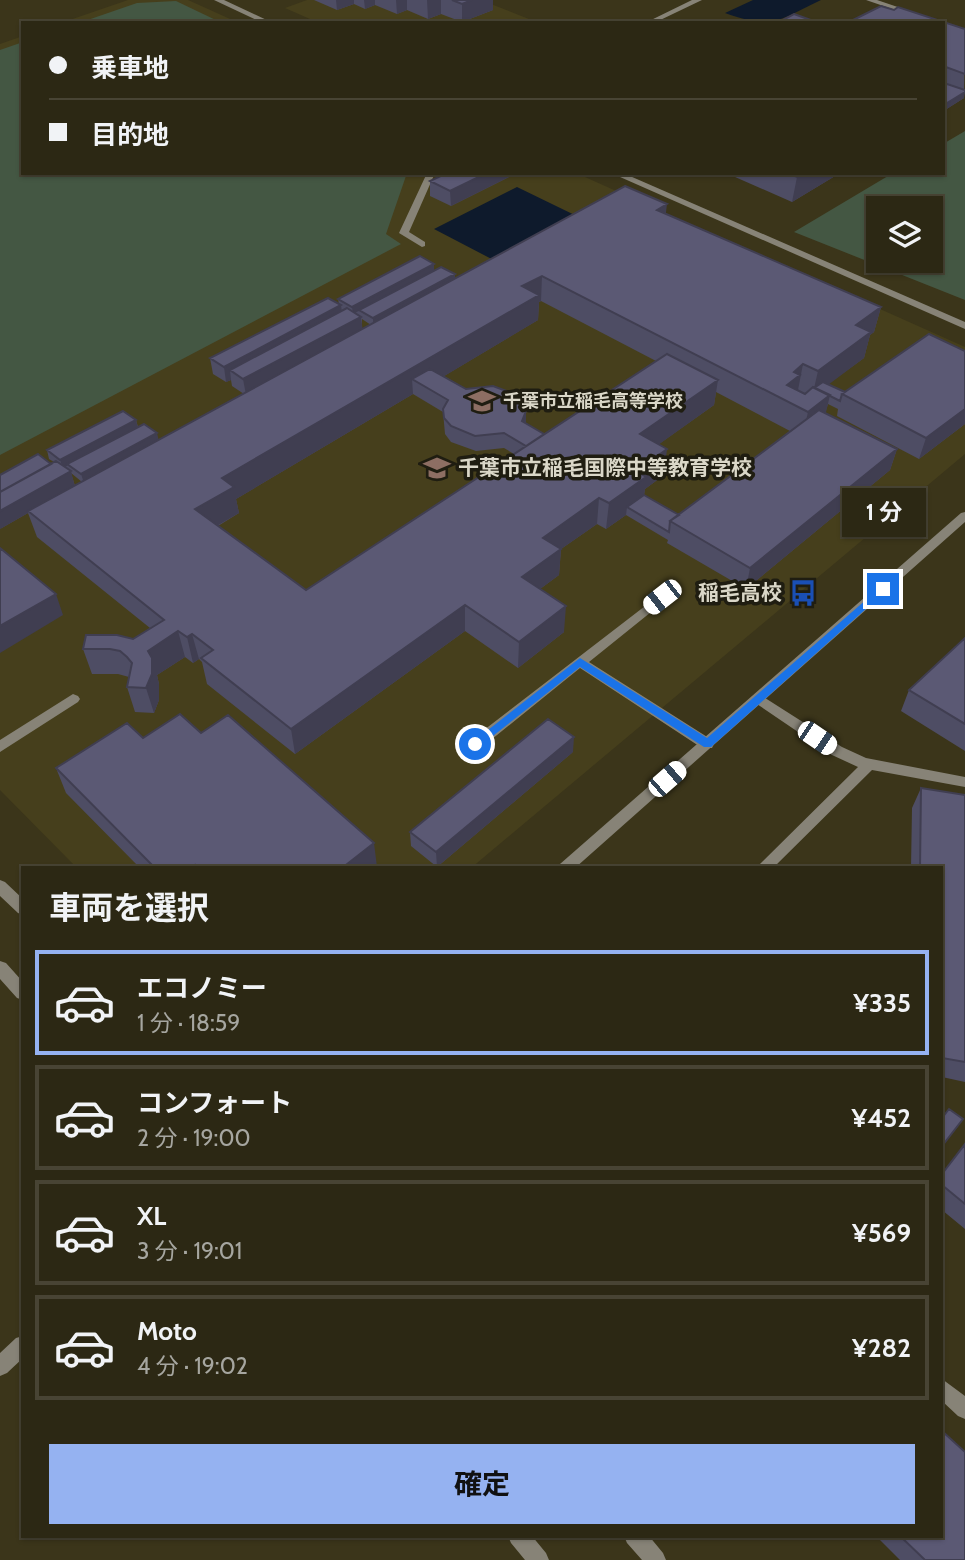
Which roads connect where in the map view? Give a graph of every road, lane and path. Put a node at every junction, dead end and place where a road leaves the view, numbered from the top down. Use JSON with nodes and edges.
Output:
{"nodes":[{"id":1,"x":218,"y":0,"type":"edge"},
{"id":2,"x":698,"y":0,"type":"edge"},
{"id":3,"x":870,"y":0,"type":"edge"},
{"id":4,"x":265,"y":21,"type":"edge"},
{"id":5,"x":652,"y":21,"type":"edge"},
{"id":6,"x":936,"y":21,"type":"edge"},
{"id":7,"x":945,"y":24,"type":"edge"},
{"id":8,"x":954,"y":27,"type":"edge"},
{"id":9,"x":430,"y":175,"type":"edge"},
{"id":10,"x":620,"y":175,"type":"edge"},
{"id":11,"x":422,"y":244,"type":"dead end"},
{"id":12,"x":965,"y":326,"type":"edge"},
{"id":13,"x":965,"y":516,"type":"edge"},
{"id":14,"x":662,"y":597,"type":"dead end"},
{"id":15,"x":580,"y":662,"type":"junction"},
{"id":16,"x":73,"y":699,"type":"dead end"},
{"id":17,"x":759,"y":699,"type":"junction"},
{"id":18,"x":475,"y":744,"type":"dead end"},
{"id":19,"x":708,"y":744,"type":"junction"},
{"id":20,"x":0,"y":747,"type":"edge"},
{"id":21,"x":869,"y":764,"type":"junction"},
{"id":22,"x":965,"y":782,"type":"edge"},
{"id":23,"x":567,"y":866,"type":"edge"},
{"id":24,"x":765,"y":866,"type":"edge"},
{"id":25,"x":0,"y":886,"type":"edge"},
{"id":26,"x":21,"y":907,"type":"edge"},
{"id":27,"x":0,"y":968,"type":"edge"},
{"id":28,"x":21,"y":991,"type":"edge"},
{"id":29,"x":21,"y":1347,"type":"edge"},
{"id":30,"x":0,"y":1366,"type":"edge"},
{"id":31,"x":943,"y":1390,"type":"edge"},
{"id":32,"x":965,"y":1409,"type":"edge"},
{"id":33,"x":520,"y":1538,"type":"edge"},
{"id":34,"x":636,"y":1538,"type":"edge"},
{"id":35,"x":539,"y":1560,"type":"edge"},
{"id":36,"x":656,"y":1560,"type":"edge"}],
"edges":[{"from":1,"to":4,"type":"street"},
{"from":2,"to":5,"type":"street"},
{"from":3,"to":6,"type":"street"},
{"from":7,"to":8,"type":"street"},
{"from":9,"to":11,"type":"street"},
{"from":10,"to":12,"type":"street"},
{"from":13,"to":17,"type":"street"},
{"from":14,"to":15,"type":"street"},
{"from":15,"to":18,"type":"street"},
{"from":15,"to":19,"type":"street"},
{"from":16,"to":20,"type":"street"},
{"from":17,"to":19,"type":"street"},
{"from":17,"to":21,"type":"street"},
{"from":19,"to":23,"type":"street"},
{"from":21,"to":22,"type":"street"},
{"from":21,"to":24,"type":"street"},
{"from":25,"to":26,"type":"street"},
{"from":27,"to":28,"type":"street"},
{"from":29,"to":30,"type":"street"},
{"from":31,"to":32,"type":"street"},
{"from":33,"to":35,"type":"street"},
{"from":34,"to":36,"type":"street"}]}
